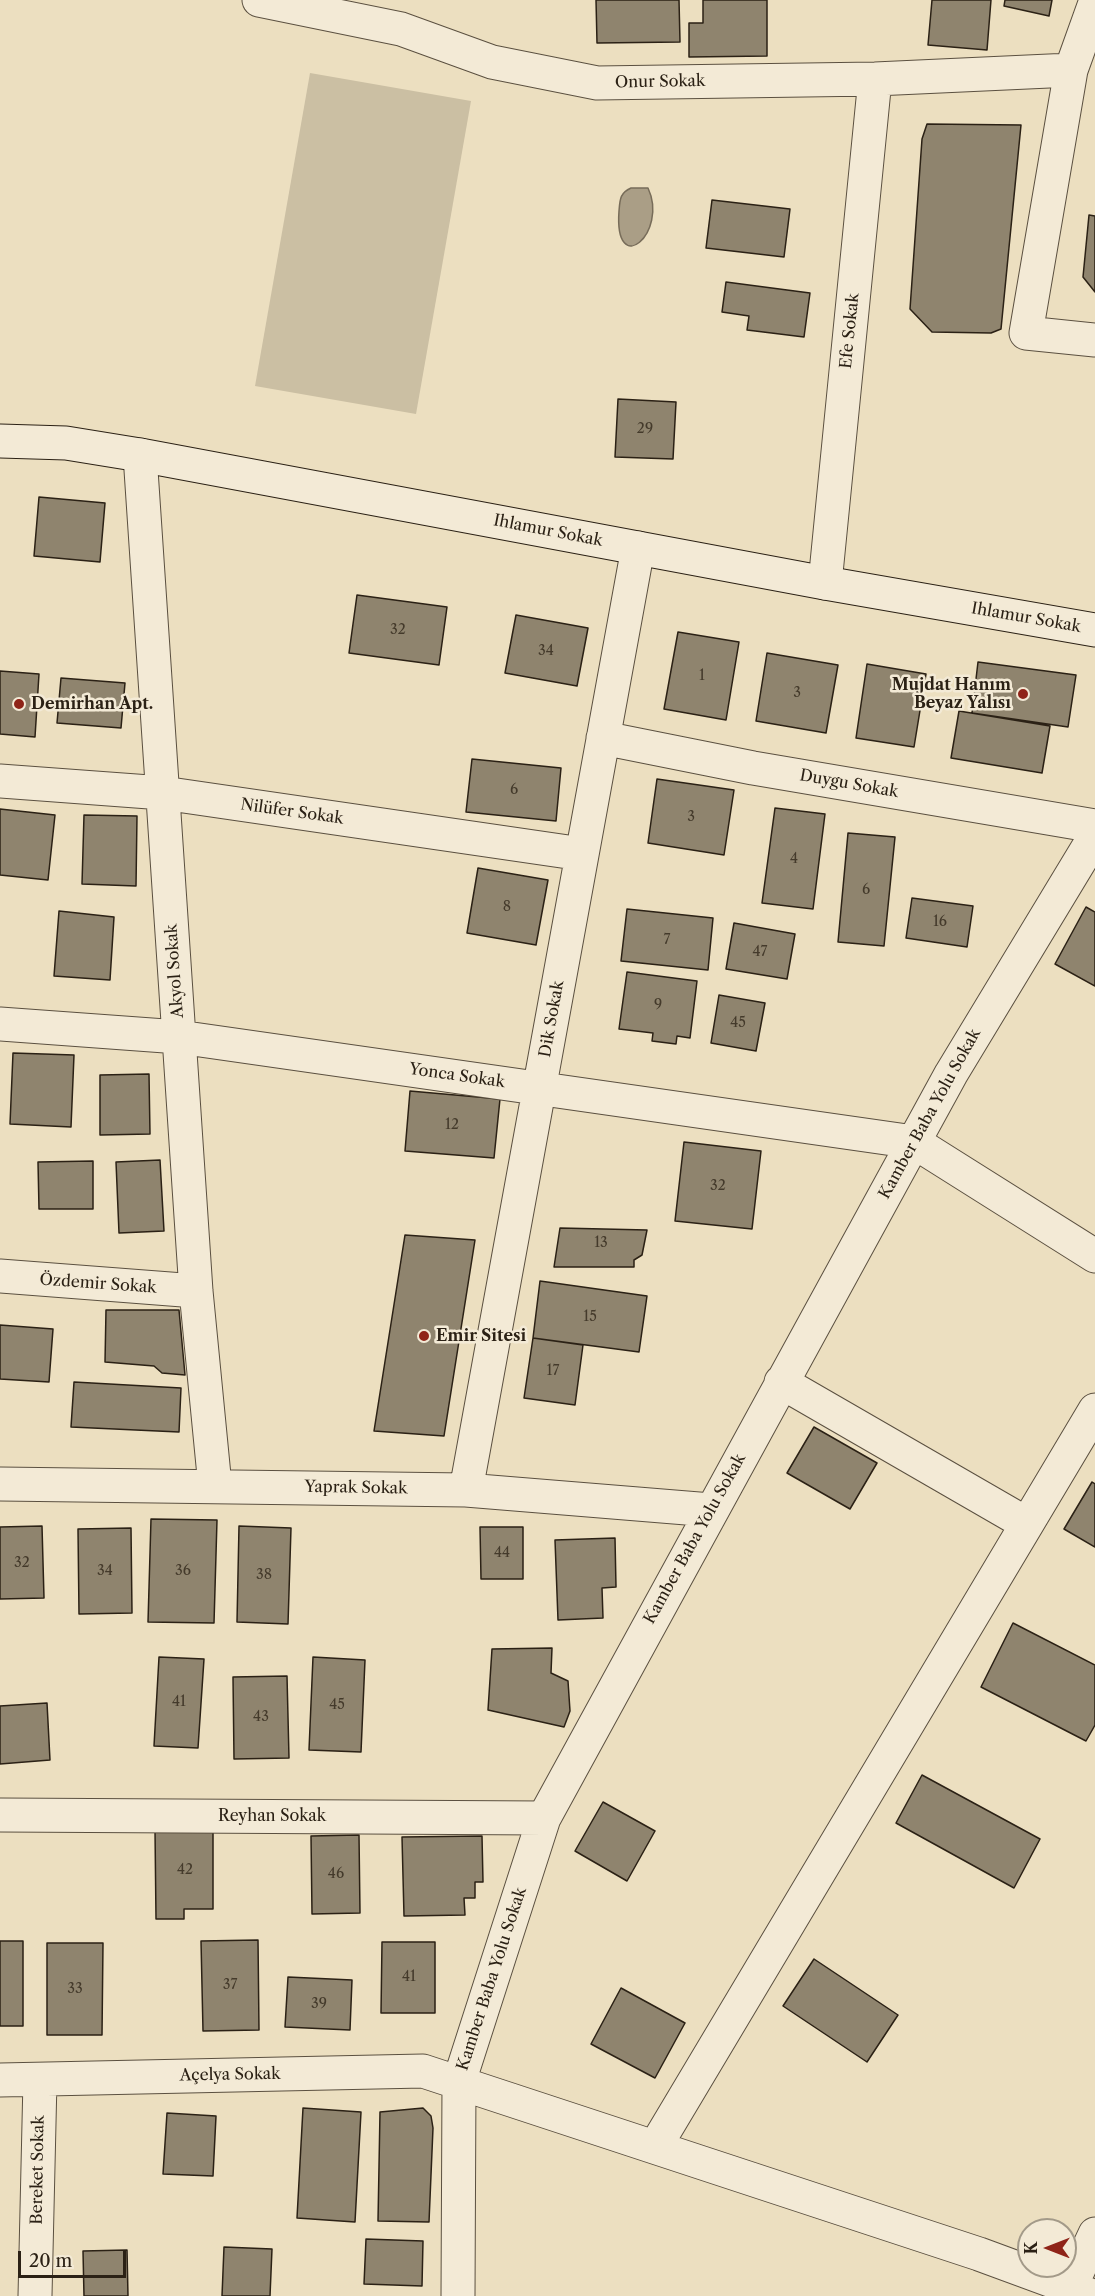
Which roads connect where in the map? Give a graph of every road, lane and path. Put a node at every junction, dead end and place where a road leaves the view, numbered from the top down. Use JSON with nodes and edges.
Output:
{"nodes":[{"id":1,"x":259,"y":0,"type":"edge"},
{"id":2,"x":1095,"y":3,"type":"edge"},
{"id":3,"x":1071,"y":70,"type":"junction"},
{"id":4,"x":875,"y":79,"type":"junction"},
{"id":5,"x":1095,"y":340,"type":"edge"},
{"id":6,"x":0,"y":441,"type":"edge"},
{"id":7,"x":140,"y":455,"type":"junction"},
{"id":8,"x":638,"y":548,"type":"junction"},
{"id":9,"x":825,"y":583,"type":"junction"},
{"id":10,"x":1095,"y":630,"type":"edge"},
{"id":11,"x":603,"y":738,"type":"junction"},
{"id":12,"x":0,"y":781,"type":"edge"},
{"id":13,"x":163,"y":793,"type":"junction"},
{"id":14,"x":1095,"y":826,"type":"edge"},
{"id":15,"x":1095,"y":836,"type":"edge"},
{"id":16,"x":582,"y":854,"type":"junction"},
{"id":17,"x":0,"y":1024,"type":"edge"},
{"id":18,"x":179,"y":1037,"type":"junction"},
{"id":19,"x":539,"y":1088,"type":"junction"},
{"id":20,"x":914,"y":1142,"type":"junction"},
{"id":21,"x":1095,"y":1256,"type":"edge"},
{"id":22,"x":0,"y":1276,"type":"edge"},
{"id":23,"x":196,"y":1291,"type":"junction"},
{"id":24,"x":782,"y":1382,"type":"junction"},
{"id":25,"x":1095,"y":1410,"type":"edge"},
{"id":26,"x":0,"y":1484,"type":"edge"},
{"id":27,"x":215,"y":1486,"type":"junction"},
{"id":28,"x":466,"y":1490,"type":"junction"},
{"id":29,"x":711,"y":1510,"type":"junction"},
{"id":30,"x":1027,"y":1524,"type":"junction"},
{"id":31,"x":0,"y":1815,"type":"edge"},
{"id":32,"x":544,"y":1818,"type":"junction"},
{"id":33,"x":0,"y":2080,"type":"edge"},
{"id":34,"x":40,"y":2080,"type":"junction"},
{"id":35,"x":459,"y":2082,"type":"junction"},
{"id":36,"x":655,"y":2147,"type":"junction"},
{"id":37,"x":1095,"y":2234,"type":"edge"},
{"id":38,"x":1081,"y":2292,"type":"edge"},
{"id":39,"x":35,"y":2296,"type":"edge"},
{"id":40,"x":458,"y":2296,"type":"edge"}],
"edges":[{"from":1,"to":4,"type":"street","name":"Onur Sokak"},
{"from":2,"to":3,"type":"street"},
{"from":3,"to":4,"type":"street","name":"Onur Sokak"},
{"from":3,"to":5,"type":"street"},
{"from":4,"to":9,"type":"street","name":"Efe Sokak"},
{"from":6,"to":7,"type":"street","name":"Ihlamur Sokak"},
{"from":7,"to":8,"type":"street","name":"Ihlamur Sokak"},
{"from":7,"to":13,"type":"street","name":"Akyol Sokak"},
{"from":8,"to":9,"type":"street","name":"Ihlamur Sokak"},
{"from":8,"to":11,"type":"street","name":"Dik Sokak"},
{"from":9,"to":10,"type":"street","name":"Ihlamur Sokak"},
{"from":11,"to":14,"type":"street","name":"Duygu Sokak"},
{"from":11,"to":16,"type":"street","name":"Dik Sokak"},
{"from":12,"to":13,"type":"street","name":"Nilüfer Sokak"},
{"from":13,"to":16,"type":"street","name":"Nilüfer Sokak"},
{"from":13,"to":18,"type":"street","name":"Akyol Sokak"},
{"from":15,"to":20,"type":"street","name":"Kamber Baba Yolu Sokak"},
{"from":16,"to":19,"type":"street","name":"Dik Sokak"},
{"from":17,"to":18,"type":"street","name":"Yonca Sokak"},
{"from":18,"to":19,"type":"street","name":"Yonca Sokak"},
{"from":18,"to":23,"type":"street","name":"Akyol Sokak"},
{"from":19,"to":20,"type":"street","name":"Yonca Sokak"},
{"from":19,"to":28,"type":"street","name":"Dik Sokak"},
{"from":20,"to":21,"type":"street"},
{"from":20,"to":24,"type":"street","name":"Kamber Baba Yolu Sokak"},
{"from":22,"to":23,"type":"street","name":"Özdemir Sokak"},
{"from":23,"to":27,"type":"street","name":"Akyol Sokak"},
{"from":24,"to":29,"type":"street","name":"Kamber Baba Yolu Sokak"},
{"from":24,"to":30,"type":"street"},
{"from":25,"to":30,"type":"street"},
{"from":26,"to":27,"type":"street","name":"Yaprak Sokak"},
{"from":27,"to":28,"type":"street","name":"Yaprak Sokak"},
{"from":28,"to":29,"type":"street","name":"Yaprak Sokak"},
{"from":29,"to":32,"type":"street","name":"Kamber Baba Yolu Sokak"},
{"from":30,"to":36,"type":"street"},
{"from":31,"to":32,"type":"street","name":"Reyhan Sokak"},
{"from":32,"to":35,"type":"street","name":"Kamber Baba Yolu Sokak"},
{"from":33,"to":34,"type":"street","name":"Açelya Sokak"},
{"from":34,"to":35,"type":"street","name":"Açelya Sokak"},
{"from":34,"to":39,"type":"street","name":"Bereket Sokak"},
{"from":35,"to":36,"type":"street","name":"Açelya Sokak"},
{"from":35,"to":40,"type":"street","name":"Kamber Baba Yolu Sokak"},
{"from":36,"to":38,"type":"street","name":"Açelya Sokak"},
{"from":37,"to":38,"type":"street"}]}
